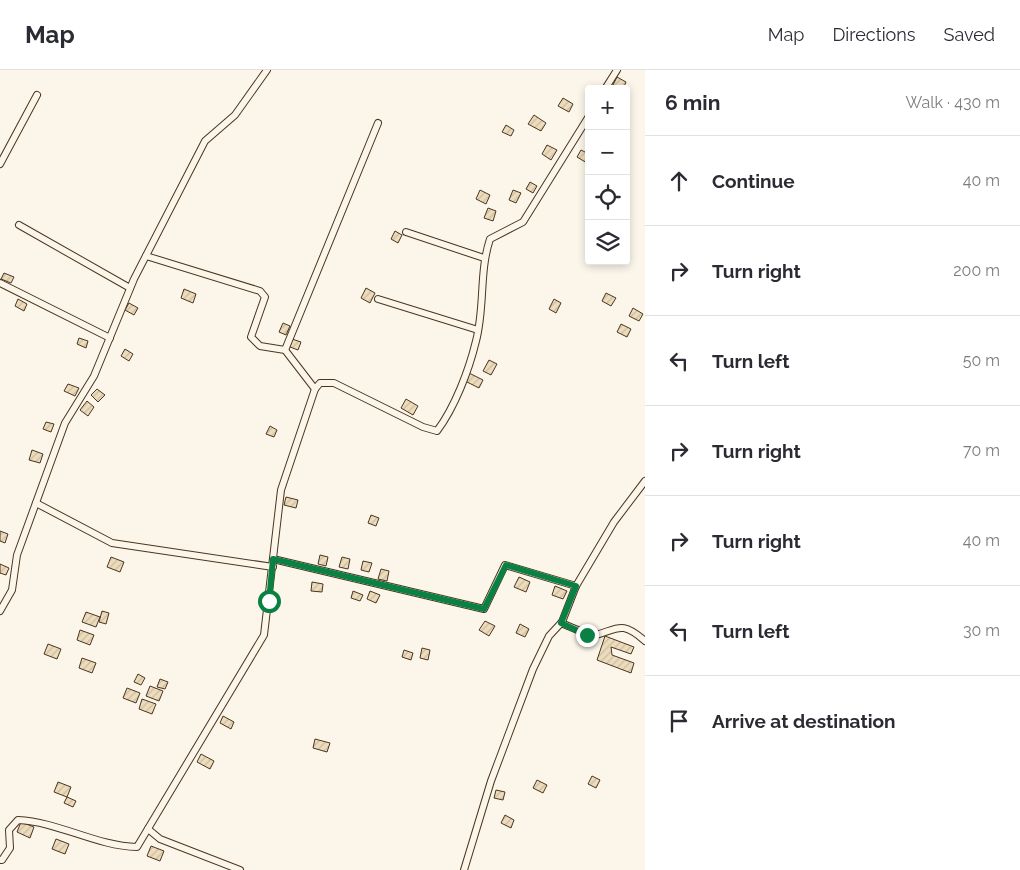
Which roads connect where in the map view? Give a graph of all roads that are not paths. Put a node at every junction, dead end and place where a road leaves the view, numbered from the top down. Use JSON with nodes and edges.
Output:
{"nodes":[{"id":1,"x":267,"y":70,"type":"edge"},
{"id":2,"x":617,"y":70,"type":"edge"},
{"id":3,"x":608,"y":85,"type":"edge"},
{"id":4,"x":37,"y":95,"type":"dead end"},
{"id":5,"x":585,"y":122,"type":"edge"},
{"id":6,"x":378,"y":123,"type":"dead end"},
{"id":7,"x":0,"y":164,"type":"edge"},
{"id":8,"x":19,"y":225,"type":"dead end"},
{"id":9,"x":406,"y":232,"type":"dead end"},
{"id":10,"x":146,"y":256,"type":"junction"},
{"id":11,"x":484,"y":258,"type":"junction"},
{"id":12,"x":0,"y":283,"type":"edge"},
{"id":13,"x":130,"y":288,"type":"junction"},
{"id":14,"x":378,"y":299,"type":"dead end"},
{"id":15,"x":478,"y":330,"type":"junction"},
{"id":16,"x":110,"y":338,"type":"junction"},
{"id":17,"x":285,"y":350,"type":"junction"},
{"id":18,"x":315,"y":389,"type":"junction"},
{"id":19,"x":645,"y":481,"type":"edge"},
{"id":20,"x":36,"y":503,"type":"junction"},
{"id":21,"x":273,"y":559,"type":"junction"},
{"id":22,"x":272,"y":567,"type":"junction"},
{"id":23,"x":576,"y":586,"type":"junction"},
{"id":24,"x":0,"y":611,"type":"edge"},
{"id":25,"x":561,"y":623,"type":"junction"},
{"id":26,"x":645,"y":641,"type":"edge"},
{"id":27,"x":148,"y":828,"type":"junction"},
{"id":28,"x":0,"y":860,"type":"edge"},
{"id":29,"x":240,"y":870,"type":"edge"},
{"id":30,"x":464,"y":870,"type":"edge"}],
"edges":[{"from":1,"to":10,"type":"street"},
{"from":2,"to":3,"type":"street"},
{"from":4,"to":7,"type":"street"},
{"from":5,"to":11,"type":"street"},
{"from":6,"to":17,"type":"street"},
{"from":8,"to":13,"type":"street"},
{"from":9,"to":11,"type":"street"},
{"from":10,"to":13,"type":"street"},
{"from":10,"to":17,"type":"street"},
{"from":11,"to":15,"type":"street"},
{"from":12,"to":16,"type":"street"},
{"from":13,"to":16,"type":"street"},
{"from":14,"to":15,"type":"street"},
{"from":15,"to":18,"type":"street"},
{"from":16,"to":20,"type":"street"},
{"from":17,"to":18,"type":"street"},
{"from":18,"to":21,"type":"street"},
{"from":19,"to":23,"type":"street"},
{"from":20,"to":22,"type":"street"},
{"from":20,"to":24,"type":"street"},
{"from":21,"to":22,"type":"street"},
{"from":21,"to":23,"type":"street"},
{"from":22,"to":27,"type":"street"},
{"from":23,"to":25,"type":"street"},
{"from":25,"to":26,"type":"street"},
{"from":25,"to":30,"type":"street"},
{"from":27,"to":28,"type":"street"},
{"from":27,"to":29,"type":"street"}]}
